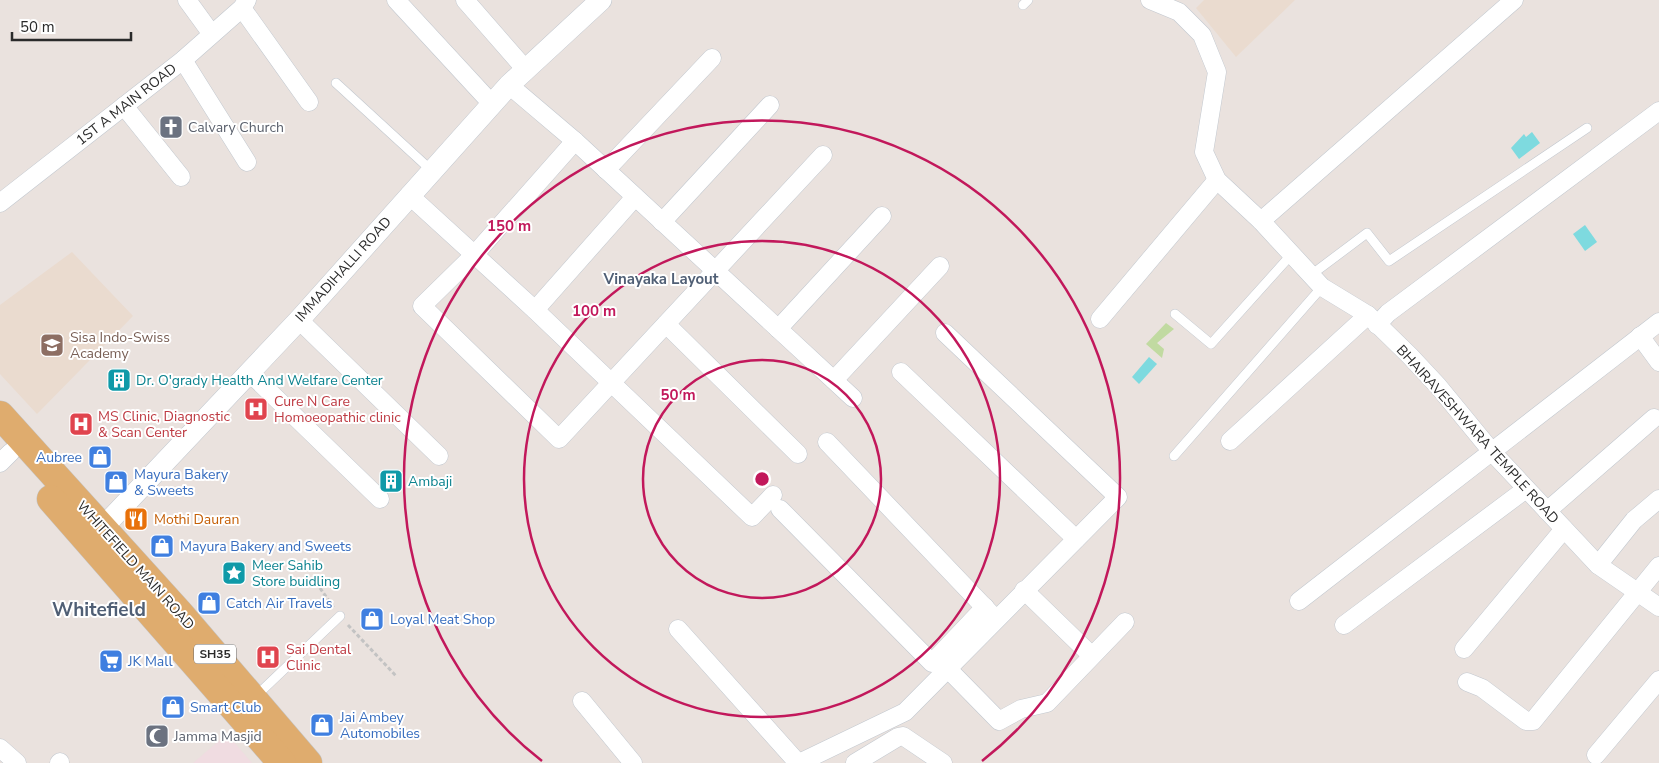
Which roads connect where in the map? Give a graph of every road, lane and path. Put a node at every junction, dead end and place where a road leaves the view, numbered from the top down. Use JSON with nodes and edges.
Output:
{"nodes":[{"id":1,"x":187,"y":0,"type":"edge"},
{"id":2,"x":396,"y":0,"type":"edge"},
{"id":3,"x":465,"y":0,"type":"edge"},
{"id":4,"x":1150,"y":0,"type":"edge"},
{"id":5,"x":1514,"y":0,"type":"edge"},
{"id":6,"x":598,"y":1,"type":"edge"},
{"id":7,"x":245,"y":4,"type":"edge"},
{"id":8,"x":1185,"y":6,"type":"edge"},
{"id":9,"x":211,"y":33,"type":"junction"},
{"id":10,"x":712,"y":58,"type":"dead end"},
{"id":11,"x":183,"y":60,"type":"junction"},
{"id":12,"x":526,"y":70,"type":"junction"},
{"id":13,"x":336,"y":83,"type":"dead end"},
{"id":14,"x":509,"y":85,"type":"junction"},
{"id":15,"x":309,"y":102,"type":"dead end"},
{"id":16,"x":492,"y":104,"type":"junction"},
{"id":17,"x":770,"y":105,"type":"dead end"},
{"id":18,"x":124,"y":106,"type":"junction"},
{"id":19,"x":1659,"y":110,"type":"edge"},
{"id":20,"x":1587,"y":128,"type":"dead end"},
{"id":21,"x":575,"y":141,"type":"junction"},
{"id":22,"x":823,"y":155,"type":"dead end"},
{"id":23,"x":247,"y":162,"type":"dead end"},
{"id":24,"x":606,"y":170,"type":"junction"},
{"id":25,"x":432,"y":171,"type":"junction"},
{"id":26,"x":181,"y":177,"type":"dead end"},
{"id":27,"x":1217,"y":180,"type":"junction"},
{"id":28,"x":409,"y":195,"type":"junction"},
{"id":29,"x":635,"y":197,"type":"junction"},
{"id":30,"x":0,"y":203,"type":"edge"},
{"id":31,"x":882,"y":216,"type":"dead end"},
{"id":32,"x":662,"y":222,"type":"junction"},
{"id":33,"x":1261,"y":222,"type":"junction"},
{"id":34,"x":475,"y":254,"type":"junction"},
{"id":35,"x":1291,"y":255,"type":"junction"},
{"id":36,"x":940,"y":266,"type":"dead end"},
{"id":37,"x":715,"y":270,"type":"junction"},
{"id":38,"x":1317,"y":281,"type":"junction"},
{"id":39,"x":535,"y":310,"type":"junction"},
{"id":40,"x":1175,"y":314,"type":"dead end"},
{"id":41,"x":1100,"y":319,"type":"dead end"},
{"id":42,"x":299,"y":320,"type":"junction"},
{"id":43,"x":1373,"y":320,"type":"junction"},
{"id":44,"x":1659,"y":322,"type":"edge"},
{"id":45,"x":666,"y":324,"type":"junction"},
{"id":46,"x":778,"y":329,"type":"junction"},
{"id":47,"x":945,"y":334,"type":"dead end"},
{"id":48,"x":1640,"y":336,"type":"junction"},
{"id":49,"x":1659,"y":362,"type":"edge"},
{"id":50,"x":249,"y":372,"type":"junction"},
{"id":51,"x":901,"y":372,"type":"dead end"},
{"id":52,"x":834,"y":380,"type":"junction"},
{"id":53,"x":610,"y":383,"type":"junction"},
{"id":54,"x":853,"y":398,"type":"dead end"},
{"id":55,"x":0,"y":415,"type":"edge"},
{"id":56,"x":1654,"y":418,"type":"dead end"},
{"id":57,"x":827,"y":442,"type":"dead end"},
{"id":58,"x":1230,"y":442,"type":"dead end"},
{"id":59,"x":4,"y":452,"type":"edge"},
{"id":60,"x":1493,"y":453,"type":"junction"},
{"id":61,"x":798,"y":454,"type":"dead end"},
{"id":62,"x":439,"y":456,"type":"dead end"},
{"id":63,"x":1174,"y":456,"type":"dead end"},
{"id":64,"x":1526,"y":489,"type":"junction"},
{"id":65,"x":380,"y":499,"type":"dead end"},
{"id":66,"x":1659,"y":500,"type":"edge"},
{"id":67,"x":1547,"y":511,"type":"junction"},
{"id":68,"x":1564,"y":529,"type":"junction"},
{"id":69,"x":96,"y":535,"type":"junction"},
{"id":70,"x":1076,"y":539,"type":"junction"},
{"id":71,"x":1598,"y":565,"type":"junction"},
{"id":72,"x":1659,"y":566,"type":"edge"},
{"id":73,"x":320,"y":588,"type":"dead end"},
{"id":74,"x":1024,"y":590,"type":"junction"},
{"id":75,"x":1639,"y":593,"type":"junction"},
{"id":76,"x":1299,"y":602,"type":"dead end"},
{"id":77,"x":1659,"y":607,"type":"edge"},
{"id":78,"x":990,"y":613,"type":"junction"},
{"id":79,"x":340,"y":616,"type":"junction"},
{"id":80,"x":1124,"y":622,"type":"dead end"},
{"id":81,"x":1344,"y":625,"type":"dead end"},
{"id":82,"x":678,"y":629,"type":"dead end"},
{"id":83,"x":1464,"y":649,"type":"dead end"},
{"id":84,"x":1091,"y":655,"type":"junction"},
{"id":85,"x":947,"y":668,"type":"junction"},
{"id":86,"x":397,"y":677,"type":"dead end"},
{"id":87,"x":1659,"y":680,"type":"edge"},
{"id":88,"x":1467,"y":682,"type":"dead end"},
{"id":89,"x":254,"y":698,"type":"junction"},
{"id":90,"x":582,"y":701,"type":"dead end"},
{"id":91,"x":0,"y":748,"type":"edge"},
{"id":92,"x":1596,"y":755,"type":"dead end"},
{"id":93,"x":276,"y":761,"type":"edge"},
{"id":94,"x":17,"y":763,"type":"edge"},
{"id":95,"x":308,"y":763,"type":"edge"},
{"id":96,"x":633,"y":763,"type":"edge"},
{"id":97,"x":799,"y":763,"type":"edge"},
{"id":98,"x":855,"y":763,"type":"edge"},
{"id":99,"x":943,"y":763,"type":"edge"}],
"edges":[{"from":1,"to":9,"type":"street"},
{"from":2,"to":16,"type":"street"},
{"from":3,"to":12,"type":"street"},
{"from":4,"to":8,"type":"street","name":"BHAIRAVESHWARA TEMPLE ROAD"},
{"from":5,"to":33,"type":"street"},
{"from":6,"to":12,"type":"street","name":"IMMADIHALLI ROAD"},
{"from":7,"to":9,"type":"street","name":"1ST A MAIN ROAD"},
{"from":7,"to":15,"type":"street"},
{"from":8,"to":27,"type":"street","name":"BHAIRAVESHWARA TEMPLE ROAD"},
{"from":9,"to":11,"type":"street","name":"1ST A MAIN ROAD"},
{"from":10,"to":24,"type":"street"},
{"from":11,"to":18,"type":"street","name":"1ST A MAIN ROAD"},
{"from":11,"to":23,"type":"street"},
{"from":12,"to":14,"type":"street","name":"IMMADIHALLI ROAD"},
{"from":13,"to":25,"type":"lane"},
{"from":14,"to":16,"type":"street","name":"IMMADIHALLI ROAD"},
{"from":14,"to":21,"type":"street"},
{"from":16,"to":25,"type":"street","name":"IMMADIHALLI ROAD"},
{"from":17,"to":32,"type":"street"},
{"from":18,"to":26,"type":"street"},
{"from":18,"to":30,"type":"street","name":"1ST A MAIN ROAD"},
{"from":19,"to":43,"type":"street"},
{"from":20,"to":38,"type":"lane"},
{"from":21,"to":24,"type":"street"},
{"from":21,"to":34,"type":"street"},
{"from":22,"to":37,"type":"street"},
{"from":24,"to":29,"type":"street"},
{"from":25,"to":28,"type":"street","name":"IMMADIHALLI ROAD"},
{"from":27,"to":33,"type":"street","name":"BHAIRAVESHWARA TEMPLE ROAD"},
{"from":27,"to":41,"type":"street"},
{"from":28,"to":34,"type":"street"},
{"from":28,"to":42,"type":"street","name":"IMMADIHALLI ROAD"},
{"from":29,"to":32,"type":"street"},
{"from":29,"to":39,"type":"street"},
{"from":31,"to":46,"type":"street"},
{"from":32,"to":37,"type":"street"},
{"from":33,"to":35,"type":"street","name":"BHAIRAVESHWARA TEMPLE ROAD"},
{"from":34,"to":39,"type":"street"},
{"from":34,"to":53,"type":"street"},
{"from":35,"to":38,"type":"street","name":"BHAIRAVESHWARA TEMPLE ROAD"},
{"from":35,"to":40,"type":"lane"},
{"from":36,"to":52,"type":"street"},
{"from":37,"to":45,"type":"street"},
{"from":37,"to":46,"type":"street"},
{"from":38,"to":43,"type":"street","name":"BHAIRAVESHWARA TEMPLE ROAD"},
{"from":38,"to":63,"type":"lane"},
{"from":39,"to":53,"type":"street"},
{"from":42,"to":50,"type":"street","name":"IMMADIHALLI ROAD"},
{"from":42,"to":62,"type":"street"},
{"from":43,"to":58,"type":"street"},
{"from":43,"to":60,"type":"street","name":"BHAIRAVESHWARA TEMPLE ROAD"},
{"from":44,"to":48,"type":"street"},
{"from":45,"to":53,"type":"street"},
{"from":45,"to":61,"type":"street"},
{"from":46,"to":52,"type":"street"},
{"from":47,"to":70,"type":"street"},
{"from":48,"to":49,"type":"street"},
{"from":48,"to":60,"type":"street"},
{"from":50,"to":65,"type":"street"},
{"from":50,"to":69,"type":"street","name":"IMMADIHALLI ROAD"},
{"from":51,"to":70,"type":"street"},
{"from":52,"to":54,"type":"street"},
{"from":53,"to":78,"type":"street"},
{"from":55,"to":69,"type":"main road","name":"WHITEFIELD MAIN ROAD","number":"SH35"},
{"from":56,"to":67,"type":"street"},
{"from":57,"to":78,"type":"street"},
{"from":59,"to":69,"type":"main road","name":"WHITEFIELD MAIN ROAD","number":"SH35"},
{"from":60,"to":64,"type":"street","name":"BHAIRAVESHWARA TEMPLE ROAD"},
{"from":60,"to":76,"type":"street"},
{"from":64,"to":67,"type":"street","name":"BHAIRAVESHWARA TEMPLE ROAD"},
{"from":64,"to":81,"type":"street"},
{"from":66,"to":71,"type":"street"},
{"from":67,"to":68,"type":"street","name":"BHAIRAVESHWARA TEMPLE ROAD"},
{"from":68,"to":71,"type":"street","name":"BHAIRAVESHWARA TEMPLE ROAD"},
{"from":68,"to":83,"type":"street"},
{"from":69,"to":89,"type":"main road","name":"WHITEFIELD MAIN ROAD","number":"SH35"},
{"from":69,"to":93,"type":"main road","name":"WHITEFIELD MAIN ROAD","number":"SH35"},
{"from":70,"to":74,"type":"street"},
{"from":71,"to":75,"type":"street","name":"BHAIRAVESHWARA TEMPLE ROAD"},
{"from":72,"to":75,"type":"street"},
{"from":73,"to":79,"type":"path"},
{"from":74,"to":78,"type":"street"},
{"from":74,"to":84,"type":"street"},
{"from":75,"to":77,"type":"street","name":"BHAIRAVESHWARA TEMPLE ROAD"},
{"from":75,"to":88,"type":"street"},
{"from":78,"to":85,"type":"street"},
{"from":79,"to":86,"type":"path"},
{"from":79,"to":89,"type":"lane"},
{"from":80,"to":84,"type":"street"},
{"from":82,"to":97,"type":"street"},
{"from":84,"to":85,"type":"street"},
{"from":85,"to":97,"type":"street"},
{"from":87,"to":92,"type":"street"},
{"from":89,"to":95,"type":"main road","name":"WHITEFIELD MAIN ROAD","number":"SH35"},
{"from":90,"to":96,"type":"street"},
{"from":91,"to":94,"type":"street"},
{"from":98,"to":99,"type":"street"}]}
